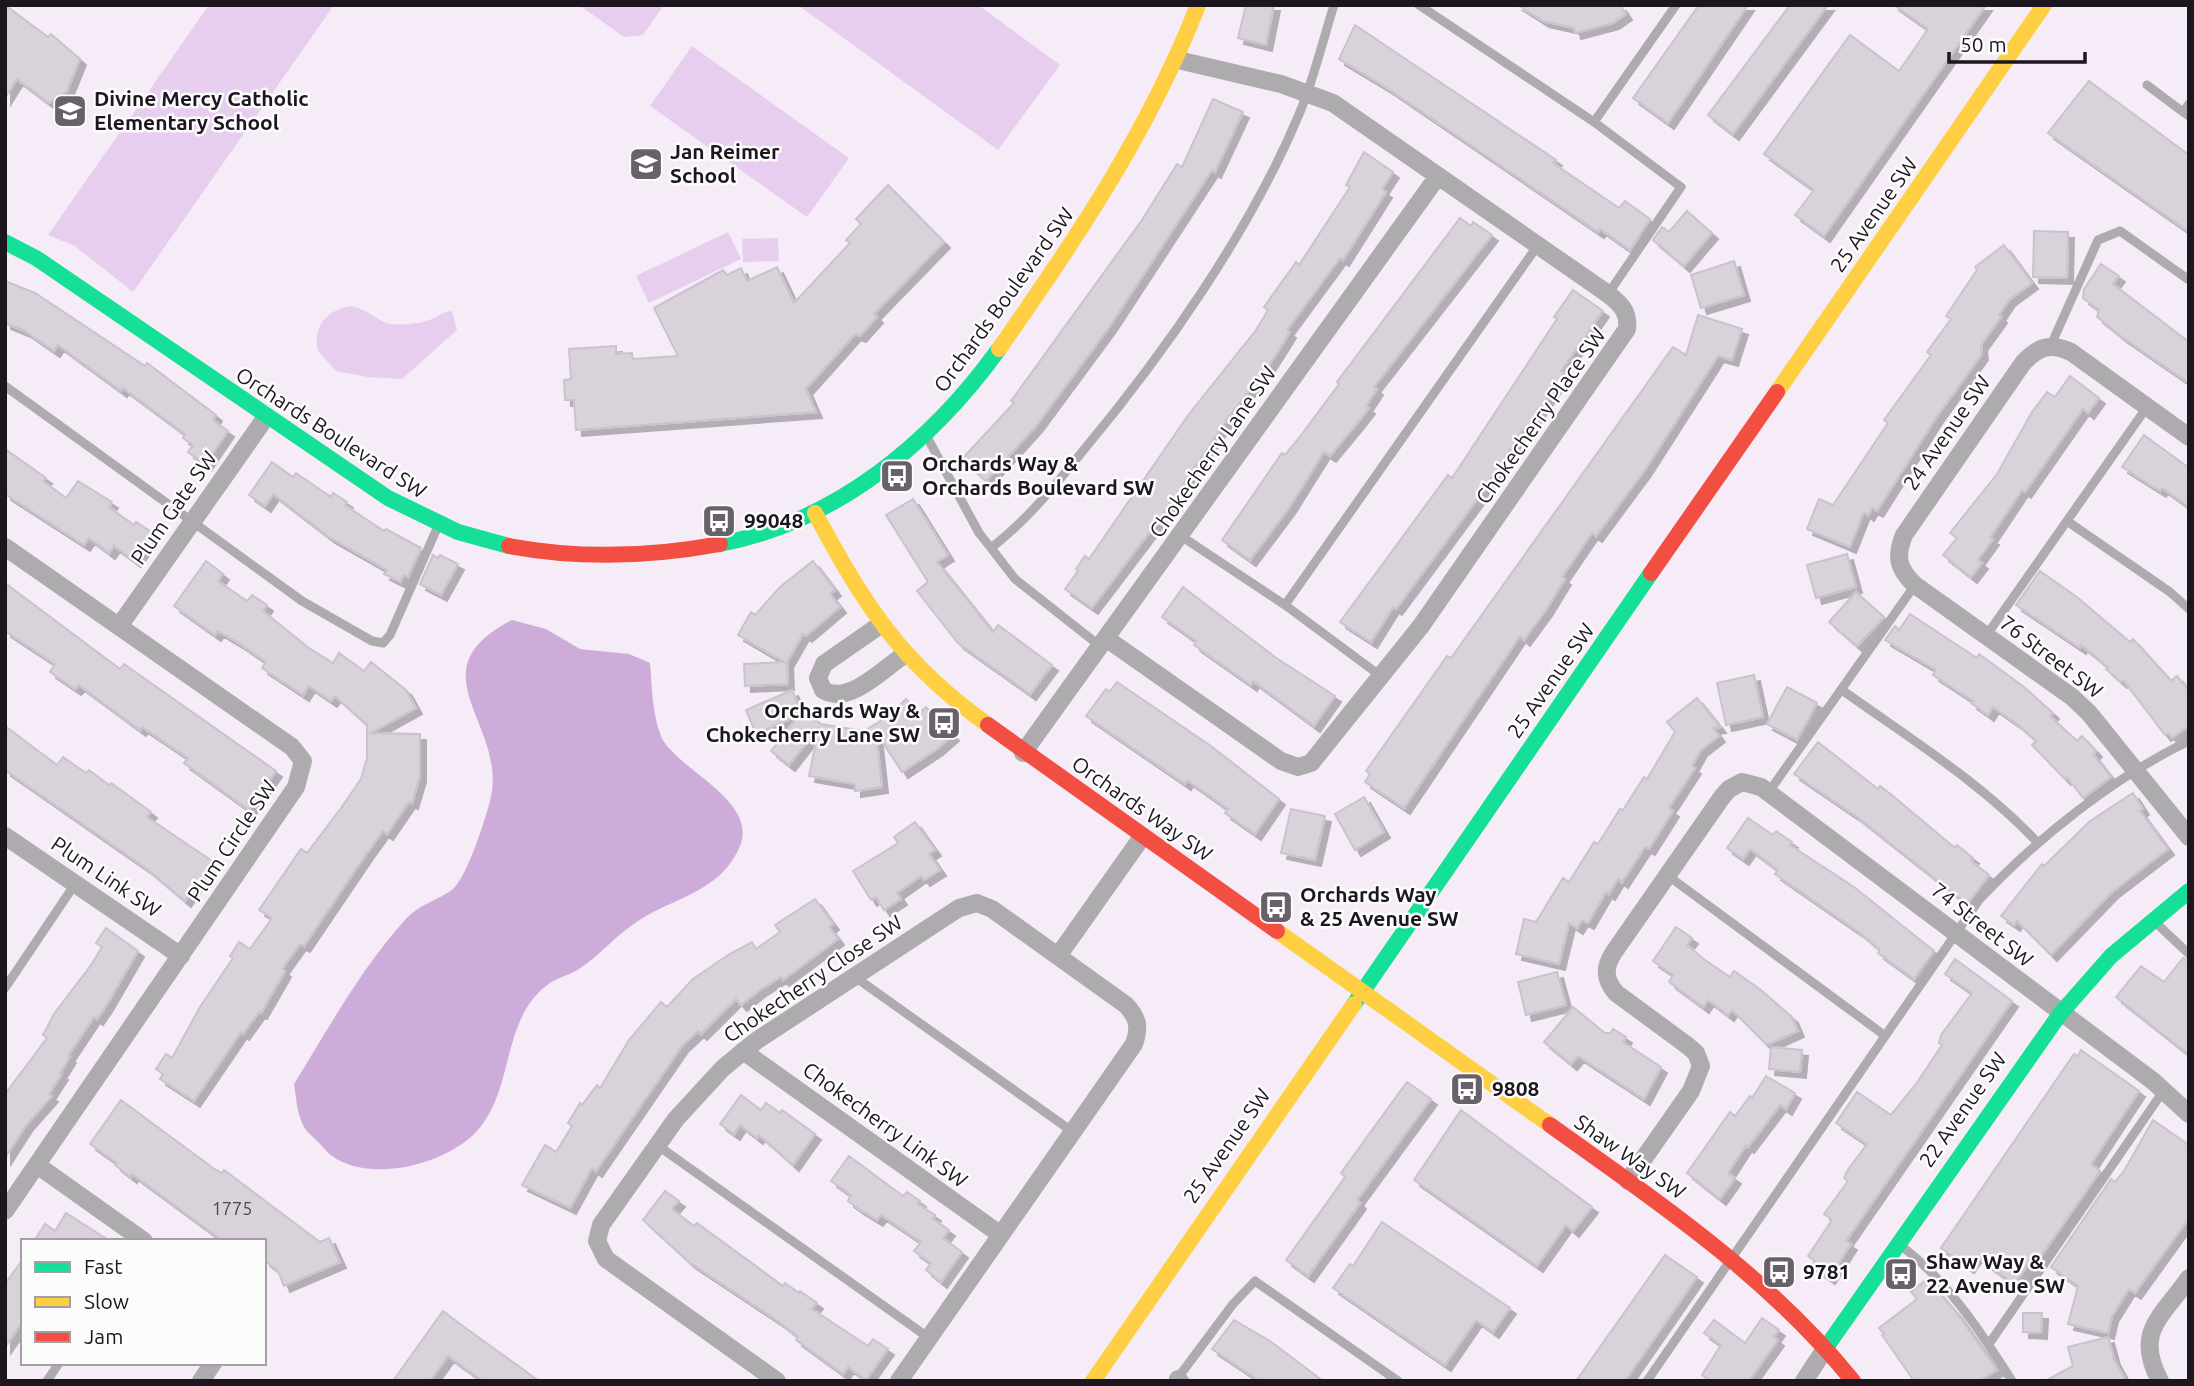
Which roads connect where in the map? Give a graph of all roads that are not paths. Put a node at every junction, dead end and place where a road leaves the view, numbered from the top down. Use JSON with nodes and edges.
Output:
{"nodes":[{"id":1,"x":1198,"y":5,"type":"edge"},
{"id":2,"x":1334,"y":5,"type":"edge"},
{"id":3,"x":1419,"y":5,"type":"edge"},
{"id":4,"x":1676,"y":5,"type":"edge"},
{"id":5,"x":2044,"y":5,"type":"edge"},
{"id":6,"x":1178,"y":60,"type":"junction"},
{"id":7,"x":2147,"y":85,"type":"dead end"},
{"id":8,"x":1306,"y":92,"type":"junction"},
{"id":9,"x":2187,"y":111,"type":"edge"},
{"id":10,"x":1594,"y":122,"type":"junction"},
{"id":11,"x":1438,"y":176,"type":"junction"},
{"id":12,"x":5,"y":242,"type":"edge"},
{"id":13,"x":1538,"y":245,"type":"junction"},
{"id":14,"x":2189,"y":280,"type":"edge"},
{"id":15,"x":1608,"y":294,"type":"junction"},
{"id":16,"x":2051,"y":345,"type":"junction"},
{"id":17,"x":5,"y":386,"type":"edge"},
{"id":18,"x":2147,"y":407,"type":"junction"},
{"id":19,"x":266,"y":417,"type":"junction"},
{"id":20,"x":925,"y":435,"type":"junction"},
{"id":21,"x":2189,"y":437,"type":"edge"},
{"id":22,"x":815,"y":513,"type":"junction"},
{"id":23,"x":2067,"y":521,"type":"junction"},
{"id":24,"x":192,"y":522,"type":"junction"},
{"id":25,"x":439,"y":524,"type":"junction"},
{"id":26,"x":1181,"y":536,"type":"junction"},
{"id":27,"x":5,"y":547,"type":"edge"},
{"id":28,"x":991,"y":548,"type":"junction"},
{"id":29,"x":1898,"y":561,"type":"joint"},
{"id":30,"x":1915,"y":585,"type":"junction"},
{"id":31,"x":1285,"y":605,"type":"junction"},
{"id":32,"x":2189,"y":609,"type":"edge"},
{"id":33,"x":120,"y":625,"type":"junction"},
{"id":34,"x":880,"y":625,"type":"junction"},
{"id":35,"x":1986,"y":636,"type":"junction"},
{"id":36,"x":1104,"y":643,"type":"junction"},
{"id":37,"x":904,"y":654,"type":"junction"},
{"id":38,"x":1382,"y":677,"type":"junction"},
{"id":39,"x":1842,"y":690,"type":"junction"},
{"id":40,"x":2189,"y":741,"type":"edge"},
{"id":41,"x":1023,"y":753,"type":"junction"},
{"id":42,"x":2138,"y":772,"type":"junction"},
{"id":43,"x":1768,"y":793,"type":"junction"},
{"id":44,"x":5,"y":836,"type":"edge"},
{"id":45,"x":1142,"y":837,"type":"junction"},
{"id":46,"x":2189,"y":837,"type":"edge"},
{"id":47,"x":2038,"y":844,"type":"junction"},
{"id":48,"x":1667,"y":876,"type":"junction"},
{"id":49,"x":75,"y":884,"type":"junction"},
{"id":50,"x":2189,"y":891,"type":"edge"},
{"id":51,"x":2153,"y":919,"type":"junction"},
{"id":52,"x":1955,"y":934,"type":"junction"},
{"id":53,"x":2189,"y":954,"type":"edge"},
{"id":54,"x":181,"y":956,"type":"junction"},
{"id":55,"x":1058,"y":956,"type":"junction"},
{"id":56,"x":855,"y":976,"type":"junction"},
{"id":57,"x":5,"y":988,"type":"edge"},
{"id":58,"x":1360,"y":993,"type":"junction"},
{"id":59,"x":2060,"y":1014,"type":"junction"},
{"id":60,"x":1884,"y":1035,"type":"junction"},
{"id":61,"x":743,"y":1051,"type":"junction"},
{"id":62,"x":2164,"y":1090,"type":"junction"},
{"id":63,"x":2189,"y":1114,"type":"edge"},
{"id":64,"x":1073,"y":1132,"type":"junction"},
{"id":65,"x":657,"y":1145,"type":"junction"},
{"id":66,"x":37,"y":1165,"type":"junction"},
{"id":67,"x":1628,"y":1181,"type":"junction"},
{"id":68,"x":5,"y":1211,"type":"edge"},
{"id":69,"x":1001,"y":1235,"type":"junction"},
{"id":70,"x":141,"y":1239,"type":"edge"},
{"id":71,"x":1898,"y":1244,"type":"junction"},
{"id":72,"x":1732,"y":1257,"type":"junction"},
{"id":73,"x":2188,"y":1279,"type":"edge"},
{"id":74,"x":929,"y":1338,"type":"junction"},
{"id":75,"x":1989,"y":1344,"type":"junction"},
{"id":76,"x":1827,"y":1346,"type":"junction"},
{"id":77,"x":58,"y":1365,"type":"edge"},
{"id":78,"x":212,"y":1365,"type":"edge"},
{"id":79,"x":1178,"y":1380,"type":"edge"},
{"id":80,"x":47,"y":1381,"type":"edge"},
{"id":81,"x":201,"y":1381,"type":"edge"},
{"id":82,"x":777,"y":1381,"type":"edge"},
{"id":83,"x":900,"y":1381,"type":"edge"},
{"id":84,"x":1093,"y":1381,"type":"edge"},
{"id":85,"x":1398,"y":1381,"type":"edge"},
{"id":86,"x":1647,"y":1381,"type":"edge"},
{"id":87,"x":1804,"y":1381,"type":"edge"},
{"id":88,"x":1853,"y":1381,"type":"edge"},
{"id":89,"x":2012,"y":1381,"type":"edge"},
{"id":90,"x":2160,"y":1381,"type":"edge"}],
"edges":[{"from":1,"to":6,"type":"street","name":"Orchards Boulevard SW"},
{"from":2,"to":8,"type":"lane"},
{"from":3,"to":10,"type":"lane"},
{"from":4,"to":10,"type":"lane"},
{"from":5,"to":58,"type":"street","name":"25 Avenue SW"},
{"from":6,"to":8,"type":"street","name":"Chokecherry Place SW"},
{"from":6,"to":20,"type":"street","name":"Orchards Boulevard SW"},
{"from":7,"to":9,"type":"lane"},
{"from":8,"to":11,"type":"street","name":"Chokecherry Place SW"},
{"from":8,"to":28,"type":"lane"},
{"from":10,"to":15,"type":"lane"},
{"from":11,"to":13,"type":"street","name":"Chokecherry Place SW"},
{"from":11,"to":26,"type":"street","name":"Chokecherry Lane SW"},
{"from":12,"to":19,"type":"street","name":"Orchards Boulevard SW"},
{"from":13,"to":15,"type":"street","name":"Chokecherry Place SW"},
{"from":13,"to":31,"type":"lane"},
{"from":14,"to":16,"type":"lane"},
{"from":15,"to":38,"type":"street","name":"Chokecherry Place SW"},
{"from":16,"to":18,"type":"street"},
{"from":16,"to":29,"type":"street","name":"24 Avenue SW"},
{"from":17,"to":24,"type":"lane"},
{"from":18,"to":21,"type":"street"},
{"from":18,"to":23,"type":"lane"},
{"from":19,"to":24,"type":"street","name":"Plum Gate SW"},
{"from":19,"to":25,"type":"street","name":"Orchards Boulevard SW"},
{"from":20,"to":22,"type":"street","name":"Orchards Boulevard SW"},
{"from":20,"to":28,"type":"lane"},
{"from":22,"to":25,"type":"street","name":"Orchards Boulevard SW"},
{"from":22,"to":34,"type":"street","name":"Orchards Way SW"},
{"from":23,"to":32,"type":"lane"},
{"from":23,"to":35,"type":"lane"},
{"from":24,"to":25,"type":"lane"},
{"from":24,"to":33,"type":"street","name":"Plum Gate SW"},
{"from":26,"to":31,"type":"lane"},
{"from":26,"to":36,"type":"street","name":"Chokecherry Lane SW"},
{"from":27,"to":33,"type":"street","name":"Plum Circle SW"},
{"from":28,"to":36,"type":"lane"},
{"from":29,"to":30,"type":"street","name":"76 Street SW"},
{"from":30,"to":35,"type":"street","name":"76 Street SW"},
{"from":30,"to":39,"type":"lane"},
{"from":31,"to":38,"type":"lane"},
{"from":33,"to":54,"type":"street","name":"Plum Circle SW"},
{"from":34,"to":37,"type":"street","name":"Orchards Way SW"},
{"from":34,"to":37,"type":"street"},
{"from":35,"to":42,"type":"street","name":"76 Street SW"},
{"from":36,"to":38,"type":"street","name":"Chokecherry Place SW"},
{"from":36,"to":41,"type":"street","name":"Chokecherry Lane SW"},
{"from":37,"to":41,"type":"street","name":"Orchards Way SW"},
{"from":39,"to":43,"type":"lane"},
{"from":39,"to":47,"type":"lane"},
{"from":40,"to":42,"type":"lane"},
{"from":41,"to":45,"type":"street","name":"Orchards Way SW"},
{"from":42,"to":46,"type":"street","name":"76 Street SW"},
{"from":42,"to":47,"type":"lane"},
{"from":43,"to":48,"type":"street","name":"74 Street SW"},
{"from":43,"to":52,"type":"street","name":"74 Street SW"},
{"from":44,"to":49,"type":"street","name":"Plum Link SW"},
{"from":45,"to":55,"type":"street"},
{"from":45,"to":58,"type":"street","name":"Orchards Way SW"},
{"from":47,"to":52,"type":"lane"},
{"from":48,"to":60,"type":"lane"},
{"from":48,"to":67,"type":"street"},
{"from":49,"to":54,"type":"street","name":"Plum Link SW"},
{"from":49,"to":57,"type":"lane"},
{"from":50,"to":51,"type":"street","name":"22 Avenue SW"},
{"from":51,"to":53,"type":"lane"},
{"from":51,"to":59,"type":"street","name":"22 Avenue SW"},
{"from":52,"to":59,"type":"street","name":"74 Street SW"},
{"from":52,"to":60,"type":"lane"},
{"from":54,"to":66,"type":"street","name":"Plum Circle SW"},
{"from":55,"to":56,"type":"street","name":"Chokecherry Close SW"},
{"from":55,"to":64,"type":"street","name":"Chokecherry Close SW"},
{"from":56,"to":61,"type":"street","name":"Chokecherry Close SW"},
{"from":56,"to":64,"type":"lane"},
{"from":58,"to":67,"type":"street","name":"Shaw Way SW"},
{"from":58,"to":84,"type":"street","name":"25 Avenue SW"},
{"from":59,"to":62,"type":"street","name":"74 Street SW"},
{"from":59,"to":71,"type":"street","name":"22 Avenue SW"},
{"from":60,"to":72,"type":"lane"},
{"from":61,"to":65,"type":"street","name":"Chokecherry Close SW"},
{"from":61,"to":69,"type":"street","name":"Chokecherry Link SW"},
{"from":62,"to":63,"type":"street","name":"74 Street SW"},
{"from":62,"to":75,"type":"lane"},
{"from":64,"to":69,"type":"street","name":"Chokecherry Close SW"},
{"from":65,"to":74,"type":"lane"},
{"from":65,"to":82,"type":"street","name":"Chokecherry Close SW"},
{"from":66,"to":68,"type":"street","name":"Plum Circle SW"},
{"from":66,"to":70,"type":"street"},
{"from":67,"to":72,"type":"street","name":"Shaw Way SW"},
{"from":69,"to":74,"type":"street","name":"Chokecherry Close SW"},
{"from":71,"to":75,"type":"lane"},
{"from":71,"to":76,"type":"street","name":"22 Avenue SW"},
{"from":72,"to":76,"type":"street","name":"Shaw Way SW"},
{"from":72,"to":86,"type":"lane"},
{"from":73,"to":90,"type":"street"},
{"from":74,"to":83,"type":"street","name":"Chokecherry Close SW"},
{"from":75,"to":89,"type":"lane"},
{"from":76,"to":87,"type":"street","name":"22 Avenue SW"},
{"from":76,"to":88,"type":"street","name":"Shaw Way SW"},
{"from":77,"to":80,"type":"lane"},
{"from":78,"to":81,"type":"street"},
{"from":79,"to":85,"type":"lane"}]}
